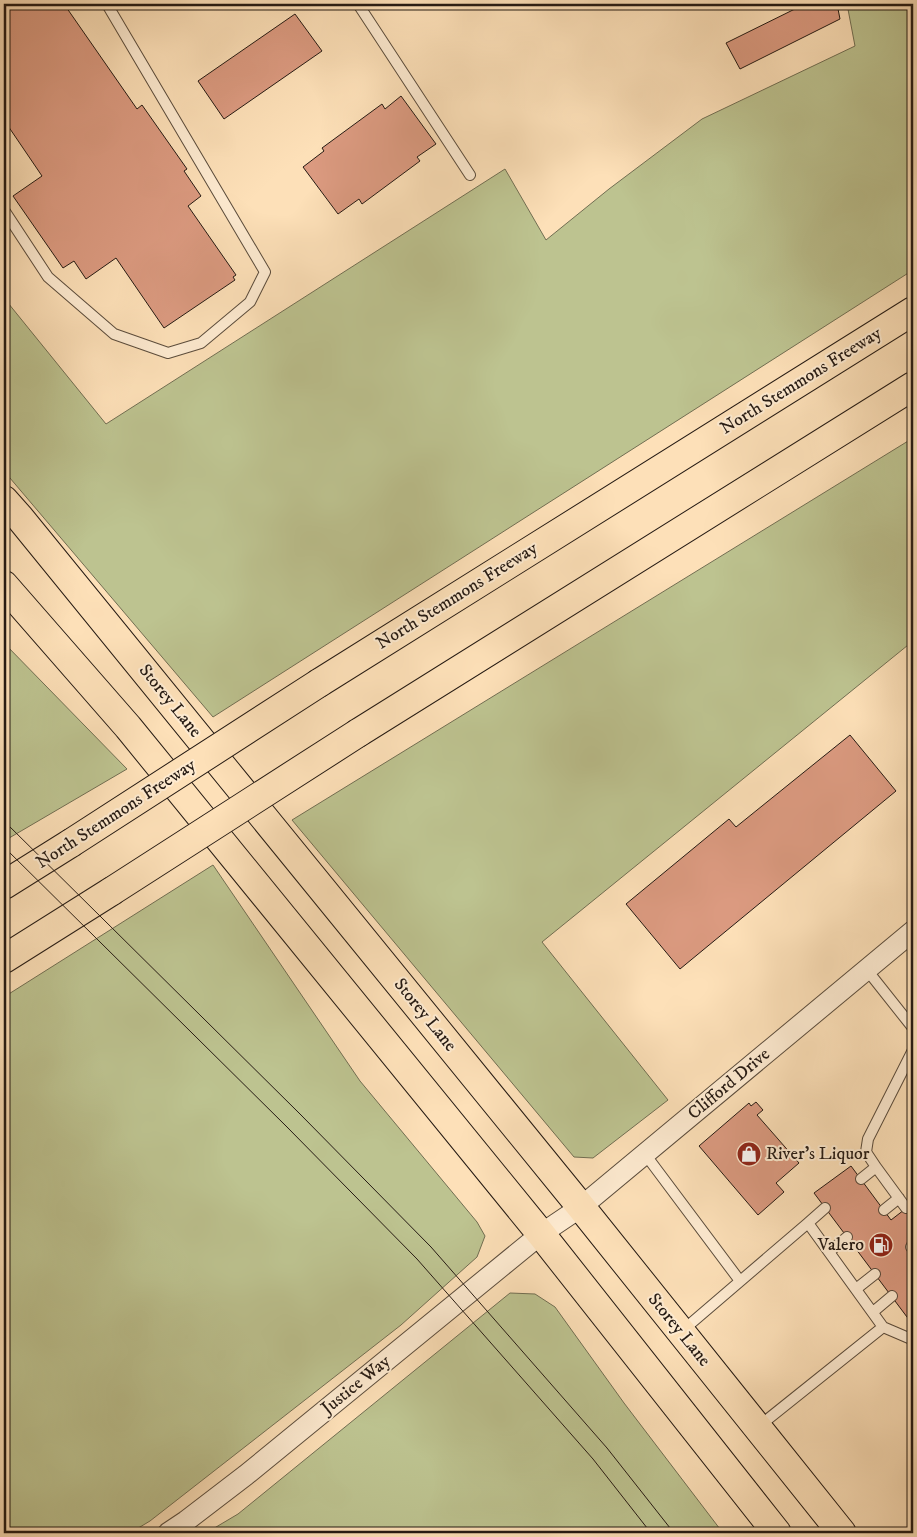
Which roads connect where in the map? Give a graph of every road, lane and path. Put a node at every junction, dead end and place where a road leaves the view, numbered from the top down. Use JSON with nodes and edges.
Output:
{"nodes":[{"id":1,"x":108,"y":4,"type":"edge"},
{"id":2,"x":358,"y":4,"type":"edge"},
{"id":3,"x":470,"y":175,"type":"dead end"},
{"id":4,"x":4,"y":210,"type":"edge"},
{"id":5,"x":913,"y":311,"type":"edge"},
{"id":6,"x":913,"y":386,"type":"edge"},
{"id":7,"x":4,"y":500,"type":"edge"},
{"id":8,"x":4,"y":585,"type":"edge"},
{"id":9,"x":4,"y":885,"type":"edge"},
{"id":10,"x":913,"y":932,"type":"edge"},
{"id":11,"x":4,"y":959,"type":"edge"},
{"id":12,"x":867,"y":970,"type":"junction"},
{"id":13,"x":913,"y":1028,"type":"edge"},
{"id":14,"x":913,"y":1050,"type":"edge"},
{"id":15,"x":645,"y":1154,"type":"junction"},
{"id":16,"x":876,"y":1167,"type":"junction"},
{"id":17,"x":861,"y":1179,"type":"dead end"},
{"id":18,"x":899,"y":1198,"type":"junction"},
{"id":19,"x":581,"y":1207,"type":"junction"},
{"id":20,"x":825,"y":1208,"type":"dead end"},
{"id":21,"x":906,"y":1208,"type":"dead end"},
{"id":22,"x":884,"y":1210,"type":"dead end"},
{"id":23,"x":808,"y":1223,"type":"junction"},
{"id":24,"x":542,"y":1234,"type":"junction"},
{"id":25,"x":847,"y":1237,"type":"dead end"},
{"id":26,"x":829,"y":1252,"type":"junction"},
{"id":27,"x":875,"y":1274,"type":"dead end"},
{"id":28,"x":740,"y":1281,"type":"junction"},
{"id":29,"x":856,"y":1289,"type":"junction"},
{"id":30,"x":892,"y":1296,"type":"dead end"},
{"id":31,"x":872,"y":1312,"type":"junction"},
{"id":32,"x":884,"y":1326,"type":"junction"},
{"id":33,"x":681,"y":1332,"type":"junction"},
{"id":34,"x":913,"y":1338,"type":"edge"},
{"id":35,"x":757,"y":1428,"type":"junction"},
{"id":36,"x":168,"y":1533,"type":"edge"},
{"id":37,"x":777,"y":1533,"type":"edge"},
{"id":38,"x":842,"y":1533,"type":"edge"}],
"edges":[{"from":1,"to":4,"type":"lane"},
{"from":2,"to":3,"type":"lane"},
{"from":5,"to":9,"type":"highway","name":"North Stemmons Freeway","bridge":true},
{"from":6,"to":11,"type":"highway","bridge":true},
{"from":7,"to":19,"type":"highway","name":"Storey Lane"},
{"from":8,"to":24,"type":"highway"},
{"from":10,"to":12,"type":"street","name":"Clifford Drive"},
{"from":12,"to":13,"type":"lane"},
{"from":12,"to":15,"type":"street","name":"Clifford Drive"},
{"from":14,"to":16,"type":"lane"},
{"from":15,"to":19,"type":"street","name":"Clifford Drive"},
{"from":15,"to":28,"type":"lane"},
{"from":16,"to":17,"type":"lane"},
{"from":16,"to":18,"type":"lane"},
{"from":18,"to":21,"type":"lane"},
{"from":18,"to":22,"type":"lane"},
{"from":19,"to":24,"type":"street","name":"Clifford Drive"},
{"from":19,"to":33,"type":"highway","name":"Storey Lane"},
{"from":20,"to":23,"type":"lane"},
{"from":23,"to":26,"type":"lane"},
{"from":23,"to":28,"type":"lane"},
{"from":24,"to":36,"type":"street","name":"Justice Way"},
{"from":24,"to":37,"type":"highway"},
{"from":25,"to":26,"type":"lane"},
{"from":26,"to":29,"type":"lane"},
{"from":27,"to":29,"type":"lane"},
{"from":28,"to":33,"type":"lane"},
{"from":29,"to":31,"type":"lane"},
{"from":30,"to":31,"type":"lane"},
{"from":31,"to":32,"type":"lane"},
{"from":32,"to":34,"type":"lane"},
{"from":32,"to":35,"type":"lane"},
{"from":33,"to":35,"type":"highway","name":"Storey Lane"},
{"from":35,"to":38,"type":"highway","name":"Storey Lane"}]}
